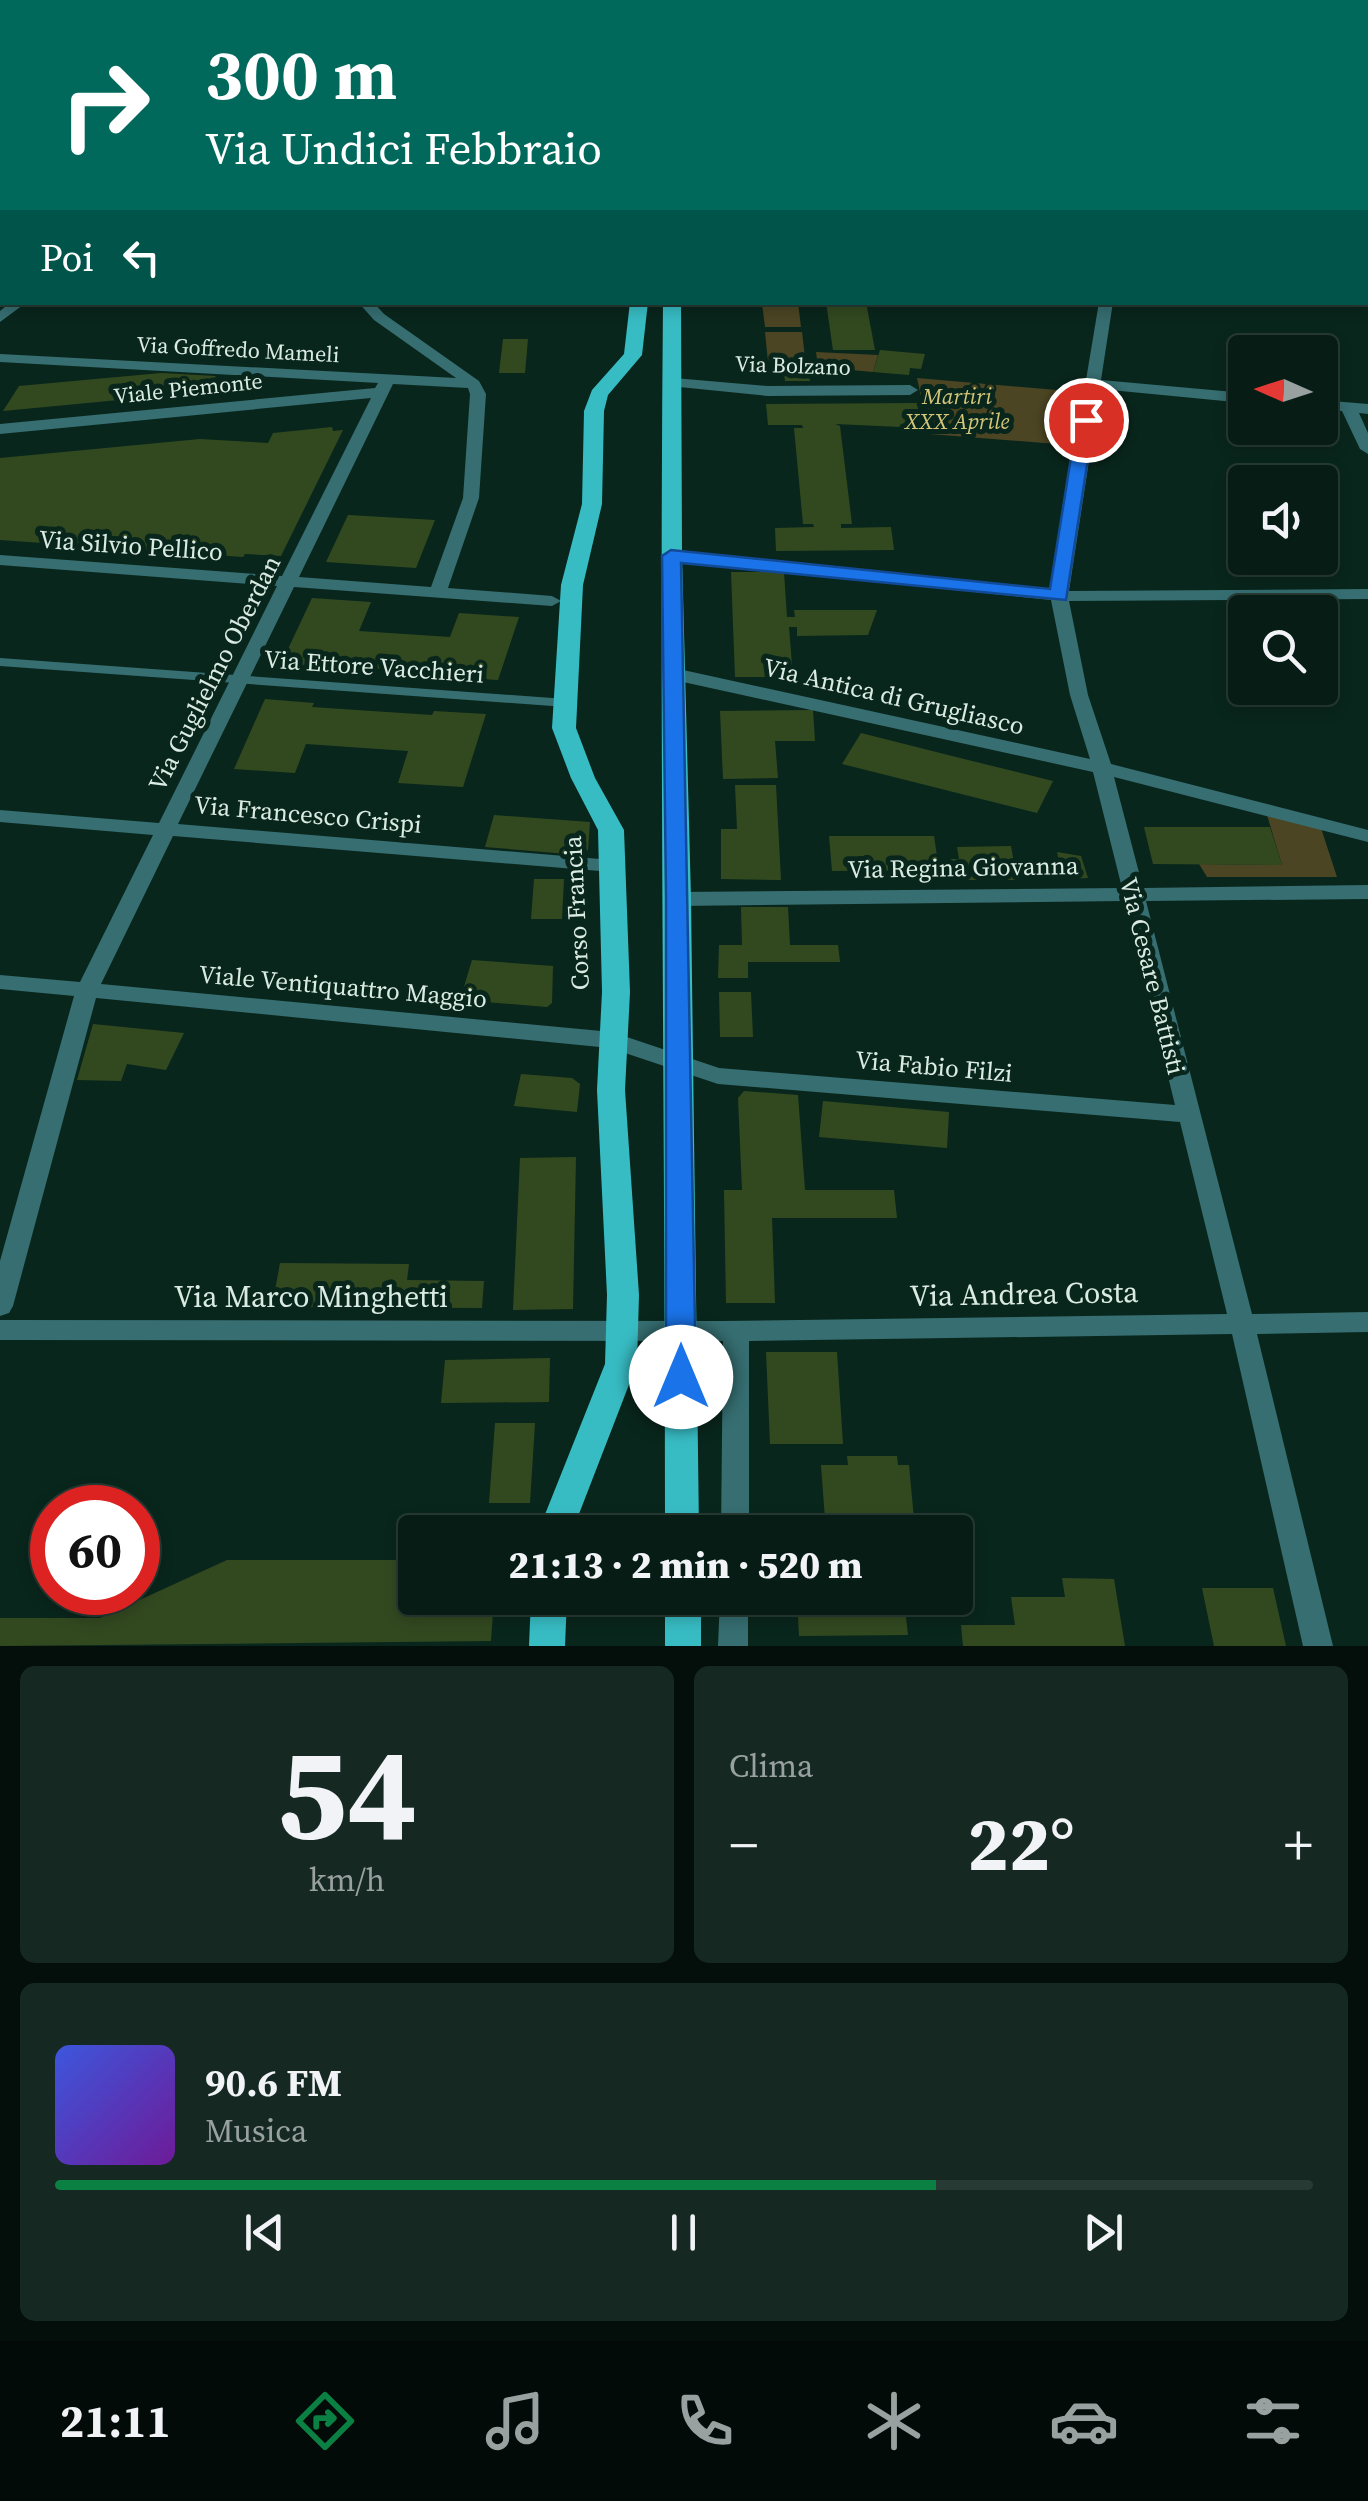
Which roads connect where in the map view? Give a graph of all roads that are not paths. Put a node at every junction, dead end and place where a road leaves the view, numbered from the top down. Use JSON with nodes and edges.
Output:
{"nodes":[{"id":1,"x":368,"y":305,"type":"edge"},
{"id":2,"x":639,"y":305,"type":"edge"},
{"id":3,"x":672,"y":305,"type":"edge"},
{"id":4,"x":1105,"y":305,"type":"edge"},
{"id":5,"x":0,"y":358,"type":"edge"},
{"id":6,"x":674,"y":383,"type":"junction"},
{"id":7,"x":474,"y":384,"type":"junction"},
{"id":8,"x":1091,"y":384,"type":"junction"},
{"id":9,"x":384,"y":386,"type":"junction"},
{"id":10,"x":910,"y":390,"type":"dead end"},
{"id":11,"x":1228,"y":396,"type":"edge"},
{"id":12,"x":1338,"y":406,"type":"edge"},
{"id":13,"x":1348,"y":407,"type":"junction"},
{"id":14,"x":1368,"y":409,"type":"edge"},
{"id":15,"x":0,"y":429,"type":"edge"},
{"id":16,"x":1368,"y":449,"type":"edge"},
{"id":17,"x":671,"y":556,"type":"junction"},
{"id":18,"x":0,"y":560,"type":"edge"},
{"id":19,"x":291,"y":581,"type":"junction"},
{"id":20,"x":438,"y":592,"type":"junction"},
{"id":21,"x":1368,"y":594,"type":"edge"},
{"id":22,"x":1059,"y":596,"type":"junction"},
{"id":23,"x":552,"y":601,"type":"dead end"},
{"id":24,"x":0,"y":662,"type":"edge"},
{"id":25,"x":674,"y":674,"type":"junction"},
{"id":26,"x":242,"y":679,"type":"junction"},
{"id":27,"x":566,"y":703,"type":"junction"},
{"id":28,"x":1102,"y":768,"type":"junction"},
{"id":29,"x":0,"y":816,"type":"edge"},
{"id":30,"x":166,"y":830,"type":"junction"},
{"id":31,"x":1368,"y":836,"type":"edge"},
{"id":32,"x":612,"y":866,"type":"junction"},
{"id":33,"x":1132,"y":892,"type":"junction"},
{"id":34,"x":1368,"y":892,"type":"edge"},
{"id":35,"x":678,"y":898,"type":"junction"},
{"id":36,"x":0,"y":982,"type":"edge"},
{"id":37,"x":86,"y":990,"type":"junction"},
{"id":38,"x":612,"y":1040,"type":"junction"},
{"id":39,"x":678,"y":1060,"type":"junction"},
{"id":40,"x":1188,"y":1114,"type":"junction"},
{"id":41,"x":0,"y":1306,"type":"edge"},
{"id":42,"x":1368,"y":1322,"type":"edge"},
{"id":43,"x":1242,"y":1323,"type":"junction"},
{"id":44,"x":0,"y":1330,"type":"edge"},
{"id":45,"x":622,"y":1330,"type":"junction"},
{"id":46,"x":680,"y":1331,"type":"junction"},
{"id":47,"x":736,"y":1331,"type":"junction"},
{"id":48,"x":562,"y":1515,"type":"edge"},
{"id":49,"x":682,"y":1515,"type":"edge"},
{"id":50,"x":734,"y":1515,"type":"edge"},
{"id":51,"x":548,"y":1615,"type":"edge"},
{"id":52,"x":682,"y":1615,"type":"edge"},
{"id":53,"x":734,"y":1615,"type":"edge"},
{"id":54,"x":547,"y":1646,"type":"edge"},
{"id":55,"x":683,"y":1646,"type":"edge"},
{"id":56,"x":734,"y":1646,"type":"edge"},
{"id":57,"x":1318,"y":1646,"type":"edge"}],
"edges":[{"from":1,"to":7,"type":"street"},
{"from":2,"to":27,"type":"main road","name":"Corso Francia"},
{"from":3,"to":6,"type":"main road"},
{"from":4,"to":8,"type":"street","name":"Via Cesare Battisti"},
{"from":5,"to":9,"type":"street","name":"Via Goffredo Mameli"},
{"from":6,"to":10,"type":"street","name":"Via Bolzano"},
{"from":6,"to":17,"type":"main road"},
{"from":7,"to":9,"type":"street","name":"Via Goffredo Mameli"},
{"from":7,"to":20,"type":"street"},
{"from":8,"to":11,"type":"street"},
{"from":8,"to":22,"type":"street","name":"Via Cesare Battisti"},
{"from":9,"to":15,"type":"street","name":"Viale Piemonte"},
{"from":9,"to":19,"type":"street","name":"Via Guglielmo Oberdan"},
{"from":12,"to":13,"type":"street"},
{"from":13,"to":14,"type":"street"},
{"from":13,"to":16,"type":"street"},
{"from":17,"to":22,"type":"street"},
{"from":17,"to":25,"type":"main road"},
{"from":18,"to":19,"type":"street","name":"Via Silvio Pellico"},
{"from":19,"to":20,"type":"street","name":"Via Silvio Pellico"},
{"from":19,"to":26,"type":"street","name":"Via Guglielmo Oberdan"},
{"from":20,"to":23,"type":"street"},
{"from":21,"to":22,"type":"street"},
{"from":22,"to":28,"type":"street","name":"Via Cesare Battisti"},
{"from":24,"to":26,"type":"street","name":"Via Ettore Vacchieri"},
{"from":25,"to":28,"type":"street","name":"Via Antica di Grugliasco"},
{"from":25,"to":35,"type":"main road"},
{"from":26,"to":27,"type":"street","name":"Via Ettore Vacchieri"},
{"from":26,"to":30,"type":"street","name":"Via Guglielmo Oberdan"},
{"from":27,"to":32,"type":"main road","name":"Corso Francia"},
{"from":28,"to":31,"type":"street"},
{"from":28,"to":33,"type":"street","name":"Via Cesare Battisti"},
{"from":29,"to":30,"type":"street","name":"Via Francesco Crispi"},
{"from":30,"to":32,"type":"street","name":"Via Francesco Crispi"},
{"from":30,"to":37,"type":"street","name":"Via Guglielmo Oberdan"},
{"from":32,"to":38,"type":"main road","name":"Corso Francia"},
{"from":33,"to":34,"type":"street","name":"Via Regina Giovanna"},
{"from":33,"to":35,"type":"street","name":"Via Regina Giovanna"},
{"from":33,"to":40,"type":"street","name":"Via Cesare Battisti"},
{"from":35,"to":39,"type":"main road"},
{"from":36,"to":37,"type":"street","name":"Viale Ventiquattro Maggio"},
{"from":37,"to":38,"type":"street","name":"Viale Ventiquattro Maggio"},
{"from":37,"to":41,"type":"street","name":"Via Guglielmo Oberdan"},
{"from":38,"to":39,"type":"street","name":"Viale Ventiquattro Maggio"},
{"from":38,"to":45,"type":"main road","name":"Corso Francia"},
{"from":39,"to":40,"type":"street","name":"Via Fabio Filzi"},
{"from":39,"to":46,"type":"main road"},
{"from":40,"to":43,"type":"street","name":"Via Cesare Battisti"},
{"from":42,"to":43,"type":"street","name":"Via Andrea Costa"},
{"from":43,"to":47,"type":"street","name":"Via Andrea Costa"},
{"from":43,"to":57,"type":"street","name":"Via Cesare Battisti"},
{"from":44,"to":45,"type":"street","name":"Via Marco Minghetti"},
{"from":45,"to":46,"type":"street","name":"Via Marco Minghetti"},
{"from":45,"to":48,"type":"main road","name":"Corso Francia"},
{"from":46,"to":47,"type":"street","name":"Via Andrea Costa"},
{"from":46,"to":49,"type":"main road"},
{"from":47,"to":50,"type":"street"},
{"from":51,"to":54,"type":"main road"},
{"from":52,"to":55,"type":"main road"},
{"from":53,"to":56,"type":"street"}]}
